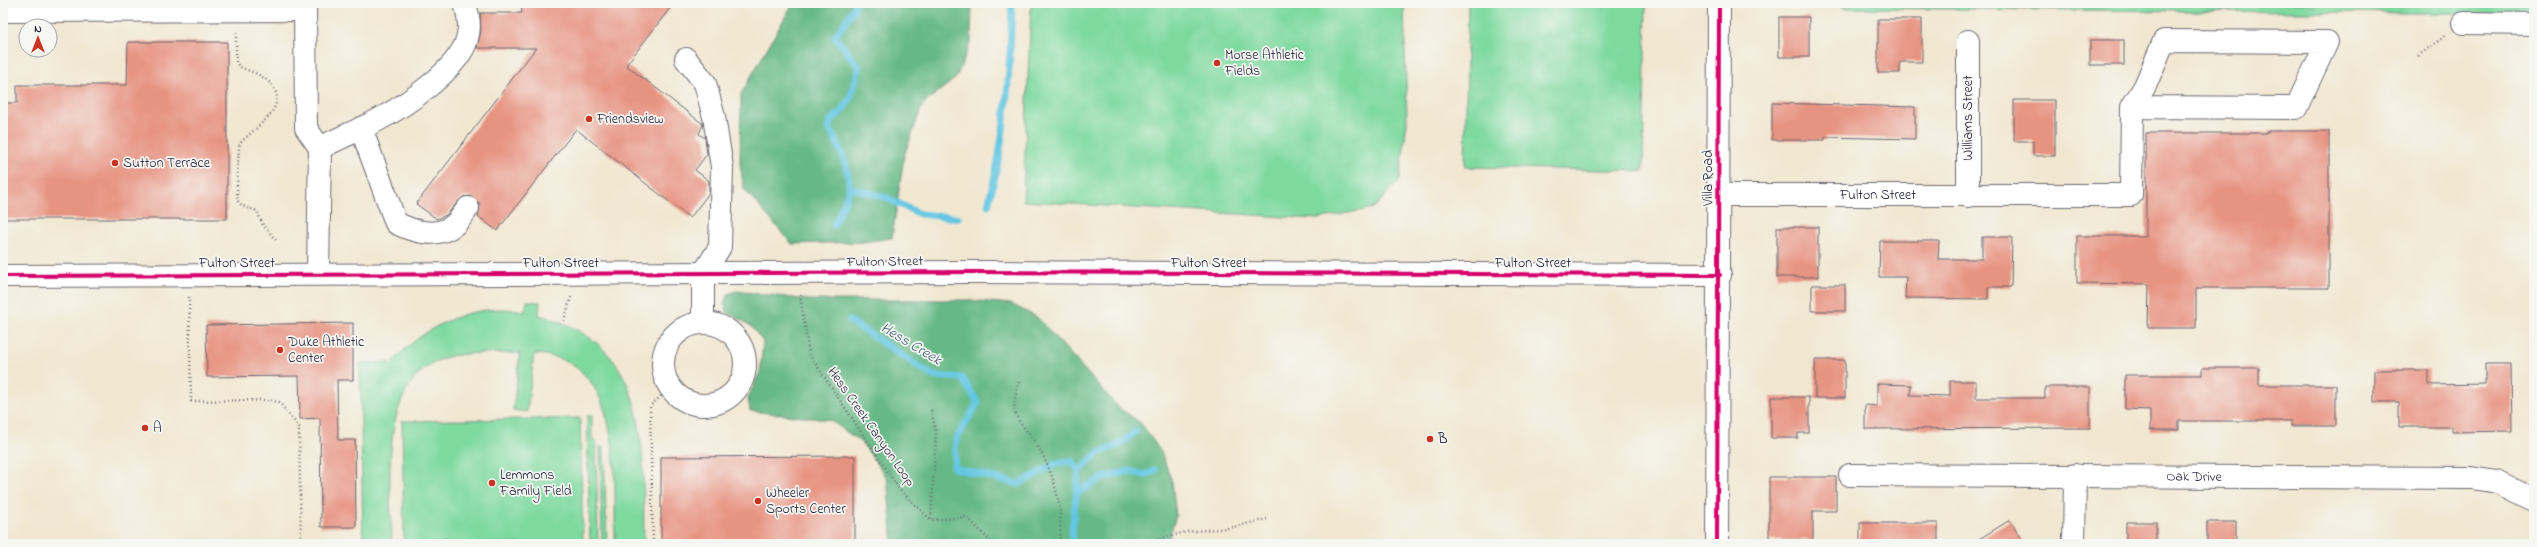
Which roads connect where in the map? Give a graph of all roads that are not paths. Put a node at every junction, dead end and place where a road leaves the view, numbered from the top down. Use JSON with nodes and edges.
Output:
{"nodes":[{"id":1,"x":465,"y":3,"type":"edge"},
{"id":2,"x":1719,"y":3,"type":"edge"},
{"id":3,"x":115,"y":7,"type":"edge"},
{"id":4,"x":305,"y":7,"type":"edge"},
{"id":5,"x":3,"y":10,"type":"edge"},
{"id":6,"x":2463,"y":23,"type":"road end"},
{"id":7,"x":2534,"y":24,"type":"edge"},
{"id":8,"x":1968,"y":40,"type":"dead end"},
{"id":9,"x":686,"y":59,"type":"dead end"},
{"id":10,"x":2132,"y":107,"type":"junction"},
{"id":11,"x":361,"y":128,"type":"junction"},
{"id":12,"x":320,"y":148,"type":"junction"},
{"id":13,"x":1719,"y":195,"type":"junction"},
{"id":14,"x":1968,"y":196,"type":"junction"},
{"id":15,"x":468,"y":208,"type":"dead end"},
{"id":16,"x":318,"y":274,"type":"junction"},
{"id":17,"x":703,"y":274,"type":"junction"},
{"id":18,"x":1720,"y":275,"type":"junction"},
{"id":19,"x":3,"y":276,"type":"edge"},
{"id":20,"x":702,"y":323,"type":"junction"},
{"id":21,"x":1850,"y":475,"type":"dead end"},
{"id":22,"x":2075,"y":475,"type":"junction"},
{"id":23,"x":2534,"y":500,"type":"edge"},
{"id":24,"x":1717,"y":544,"type":"edge"},
{"id":25,"x":2074,"y":544,"type":"edge"}],
"edges":[{"from":1,"to":11,"type":"street"},
{"from":2,"to":13,"type":"street","name":"Villa Road"},
{"from":3,"to":4,"type":"street"},
{"from":3,"to":5,"type":"street"},
{"from":4,"to":12,"type":"street"},
{"from":6,"to":7,"type":"street"},
{"from":8,"to":14,"type":"street","name":"Williams Street"},
{"from":9,"to":17,"type":"street"},
{"from":10,"to":10,"type":"street"},
{"from":10,"to":14,"type":"street","name":"Fulton Street"},
{"from":11,"to":12,"type":"street"},
{"from":11,"to":15,"type":"street"},
{"from":12,"to":16,"type":"street"},
{"from":13,"to":14,"type":"street","name":"Fulton Street"},
{"from":13,"to":18,"type":"street","name":"Villa Road"},
{"from":16,"to":17,"type":"street","name":"Fulton Street"},
{"from":16,"to":19,"type":"street","name":"Fulton Street"},
{"from":17,"to":18,"type":"street","name":"Fulton Street"},
{"from":17,"to":20,"type":"street"},
{"from":18,"to":24,"type":"street","name":"Villa Road"},
{"from":20,"to":20,"type":"street"},
{"from":21,"to":22,"type":"street","name":"Oak Drive"},
{"from":22,"to":23,"type":"street","name":"Oak Drive"},
{"from":22,"to":25,"type":"street"}]}
